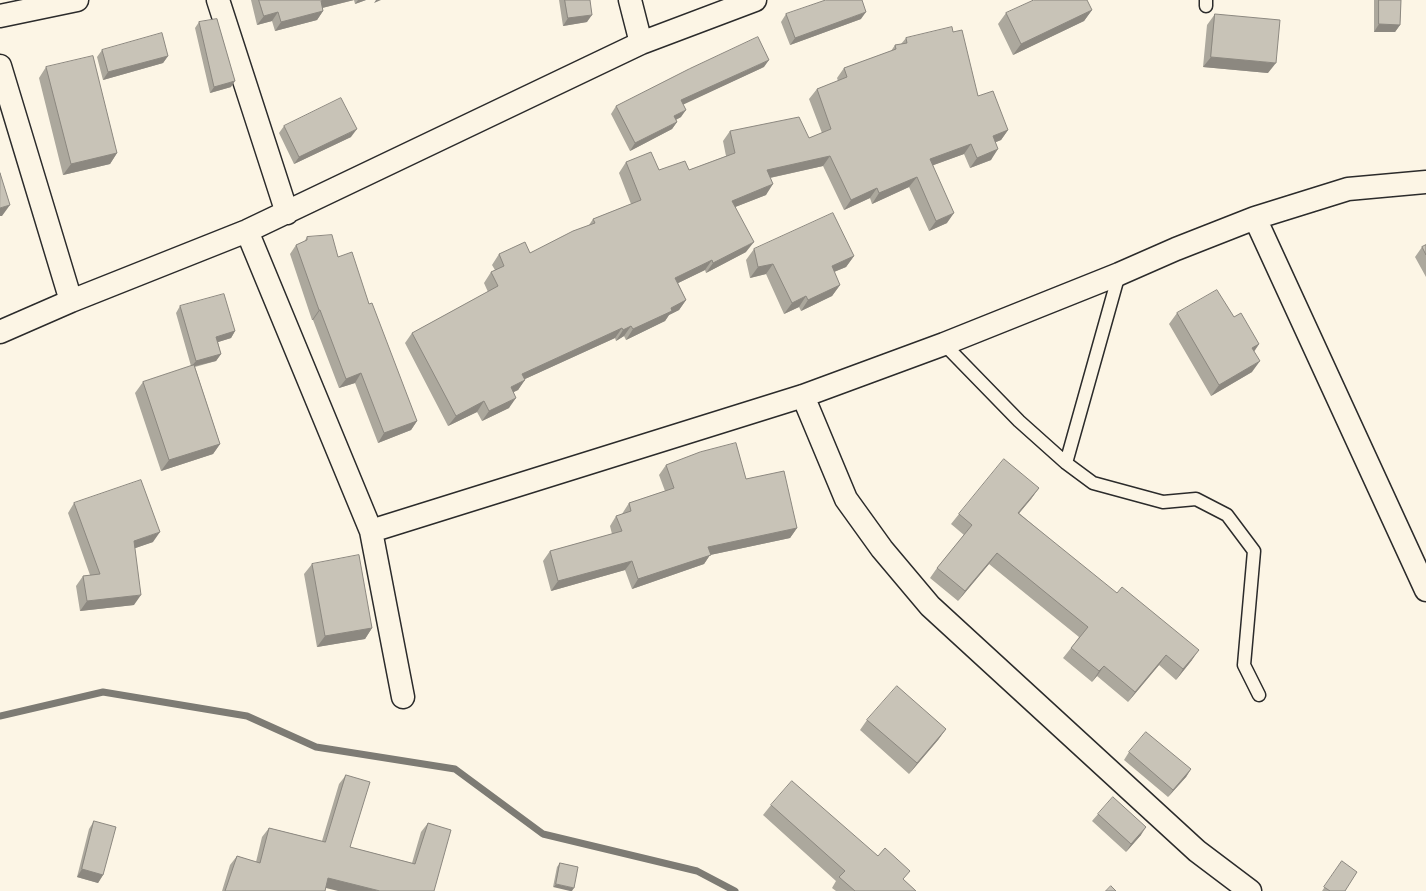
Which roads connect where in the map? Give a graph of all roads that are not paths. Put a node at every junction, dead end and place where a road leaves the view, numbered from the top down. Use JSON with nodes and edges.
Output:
{"nodes":[{"id":1,"x":77,"y":0,"type":"edge"},
{"id":2,"x":218,"y":0,"type":"edge"},
{"id":3,"x":630,"y":0,"type":"edge"},
{"id":4,"x":755,"y":0,"type":"edge"},
{"id":5,"x":0,"y":16,"type":"edge"},
{"id":6,"x":641,"y":43,"type":"junction"},
{"id":7,"x":0,"y":66,"type":"edge"},
{"id":8,"x":1426,"y":182,"type":"edge"},
{"id":9,"x":287,"y":213,"type":"junction"},
{"id":10,"x":1255,"y":218,"type":"junction"},
{"id":11,"x":247,"y":231,"type":"junction"},
{"id":12,"x":1119,"y":274,"type":"junction"},
{"id":13,"x":71,"y":301,"type":"junction"},
{"id":14,"x":0,"y":332,"type":"edge"},
{"id":15,"x":944,"y":344,"type":"junction"},
{"id":16,"x":804,"y":396,"type":"junction"},
{"id":17,"x":1066,"y":463,"type":"junction"},
{"id":18,"x":371,"y":531,"type":"junction"},
{"id":19,"x":1426,"y":590,"type":"edge"},
{"id":20,"x":1259,"y":695,"type":"dead end"},
{"id":21,"x":403,"y":697,"type":"dead end"},
{"id":22,"x":1250,"y":891,"type":"edge"}],
"edges":[{"from":1,"to":5,"type":"street"},
{"from":2,"to":9,"type":"street"},
{"from":3,"to":6,"type":"street"},
{"from":4,"to":6,"type":"street"},
{"from":6,"to":9,"type":"street"},
{"from":7,"to":13,"type":"street"},
{"from":8,"to":10,"type":"street"},
{"from":9,"to":11,"type":"street"},
{"from":10,"to":12,"type":"street"},
{"from":10,"to":19,"type":"street"},
{"from":11,"to":13,"type":"street"},
{"from":11,"to":18,"type":"street"},
{"from":12,"to":15,"type":"street"},
{"from":12,"to":17,"type":"lane"},
{"from":13,"to":14,"type":"street"},
{"from":15,"to":16,"type":"street"},
{"from":15,"to":17,"type":"lane"},
{"from":16,"to":18,"type":"street"},
{"from":16,"to":22,"type":"street"},
{"from":17,"to":20,"type":"lane"},
{"from":18,"to":21,"type":"street"}]}
